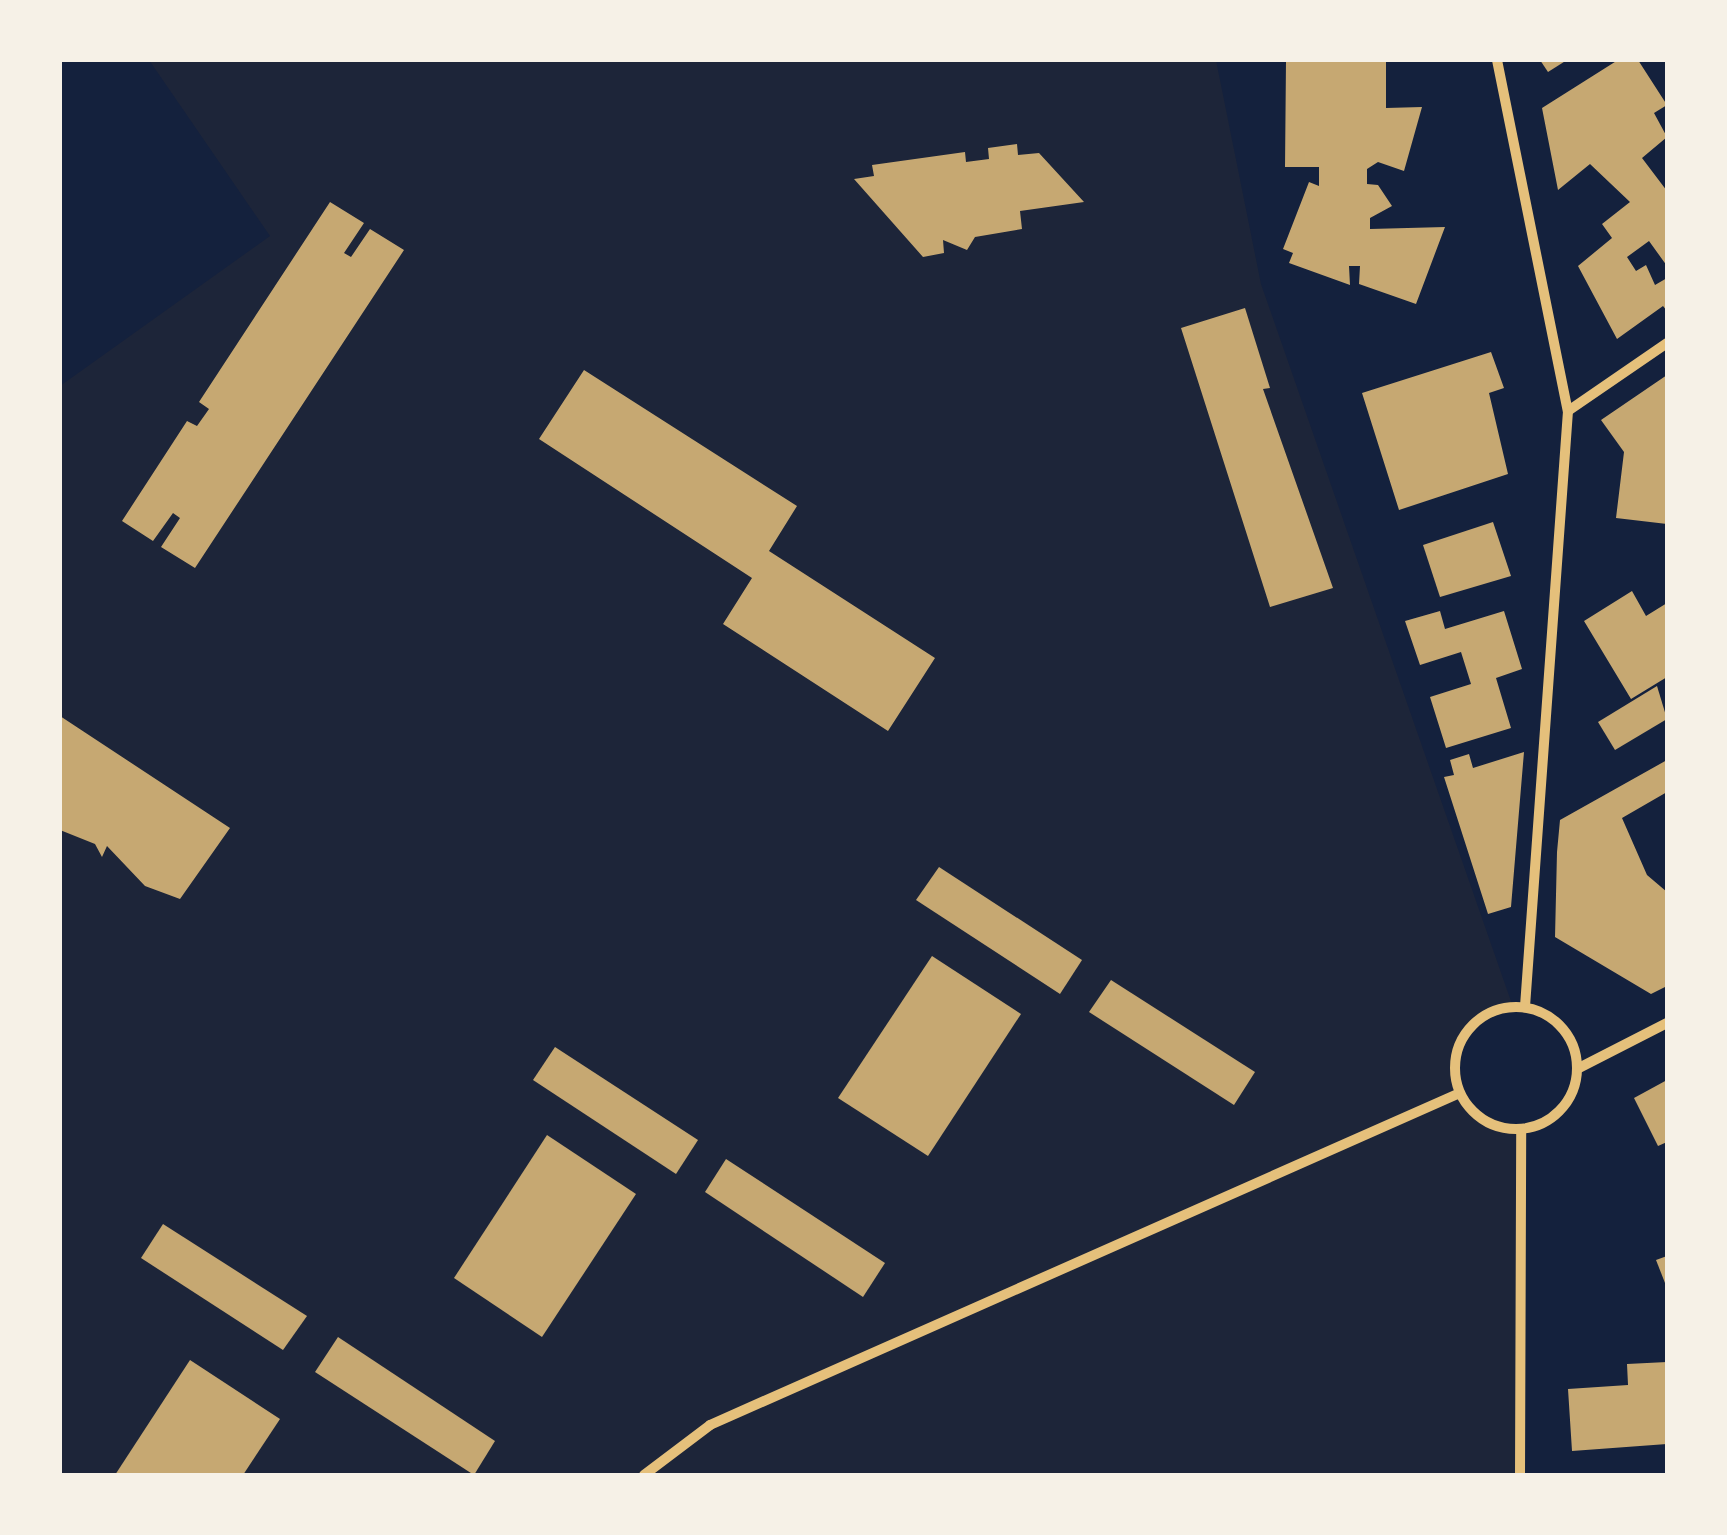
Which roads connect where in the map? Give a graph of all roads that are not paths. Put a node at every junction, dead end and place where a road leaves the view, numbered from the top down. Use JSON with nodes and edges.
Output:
{"nodes":[{"id":1,"x":1497,"y":60,"type":"edge"},
{"id":2,"x":1667,"y":344,"type":"edge"},
{"id":3,"x":1568,"y":410,"type":"junction"},
{"id":4,"x":1525,"y":1008,"type":"junction"},
{"id":5,"x":1667,"y":1023,"type":"edge"},
{"id":6,"x":1577,"y":1069,"type":"junction"},
{"id":7,"x":1460,"y":1092,"type":"junction"},
{"id":8,"x":1521,"y":1128,"type":"junction"},
{"id":9,"x":644,"y":1475,"type":"edge"},
{"id":10,"x":1520,"y":1475,"type":"edge"}],
"edges":[{"from":1,"to":3,"type":"street"},
{"from":2,"to":3,"type":"street"},
{"from":3,"to":4,"type":"street"},
{"from":4,"to":6,"type":"street"},
{"from":4,"to":7,"type":"street"},
{"from":5,"to":6,"type":"street"},
{"from":6,"to":8,"type":"street"},
{"from":7,"to":8,"type":"street"},
{"from":7,"to":9,"type":"street"},
{"from":8,"to":10,"type":"street"}]}
